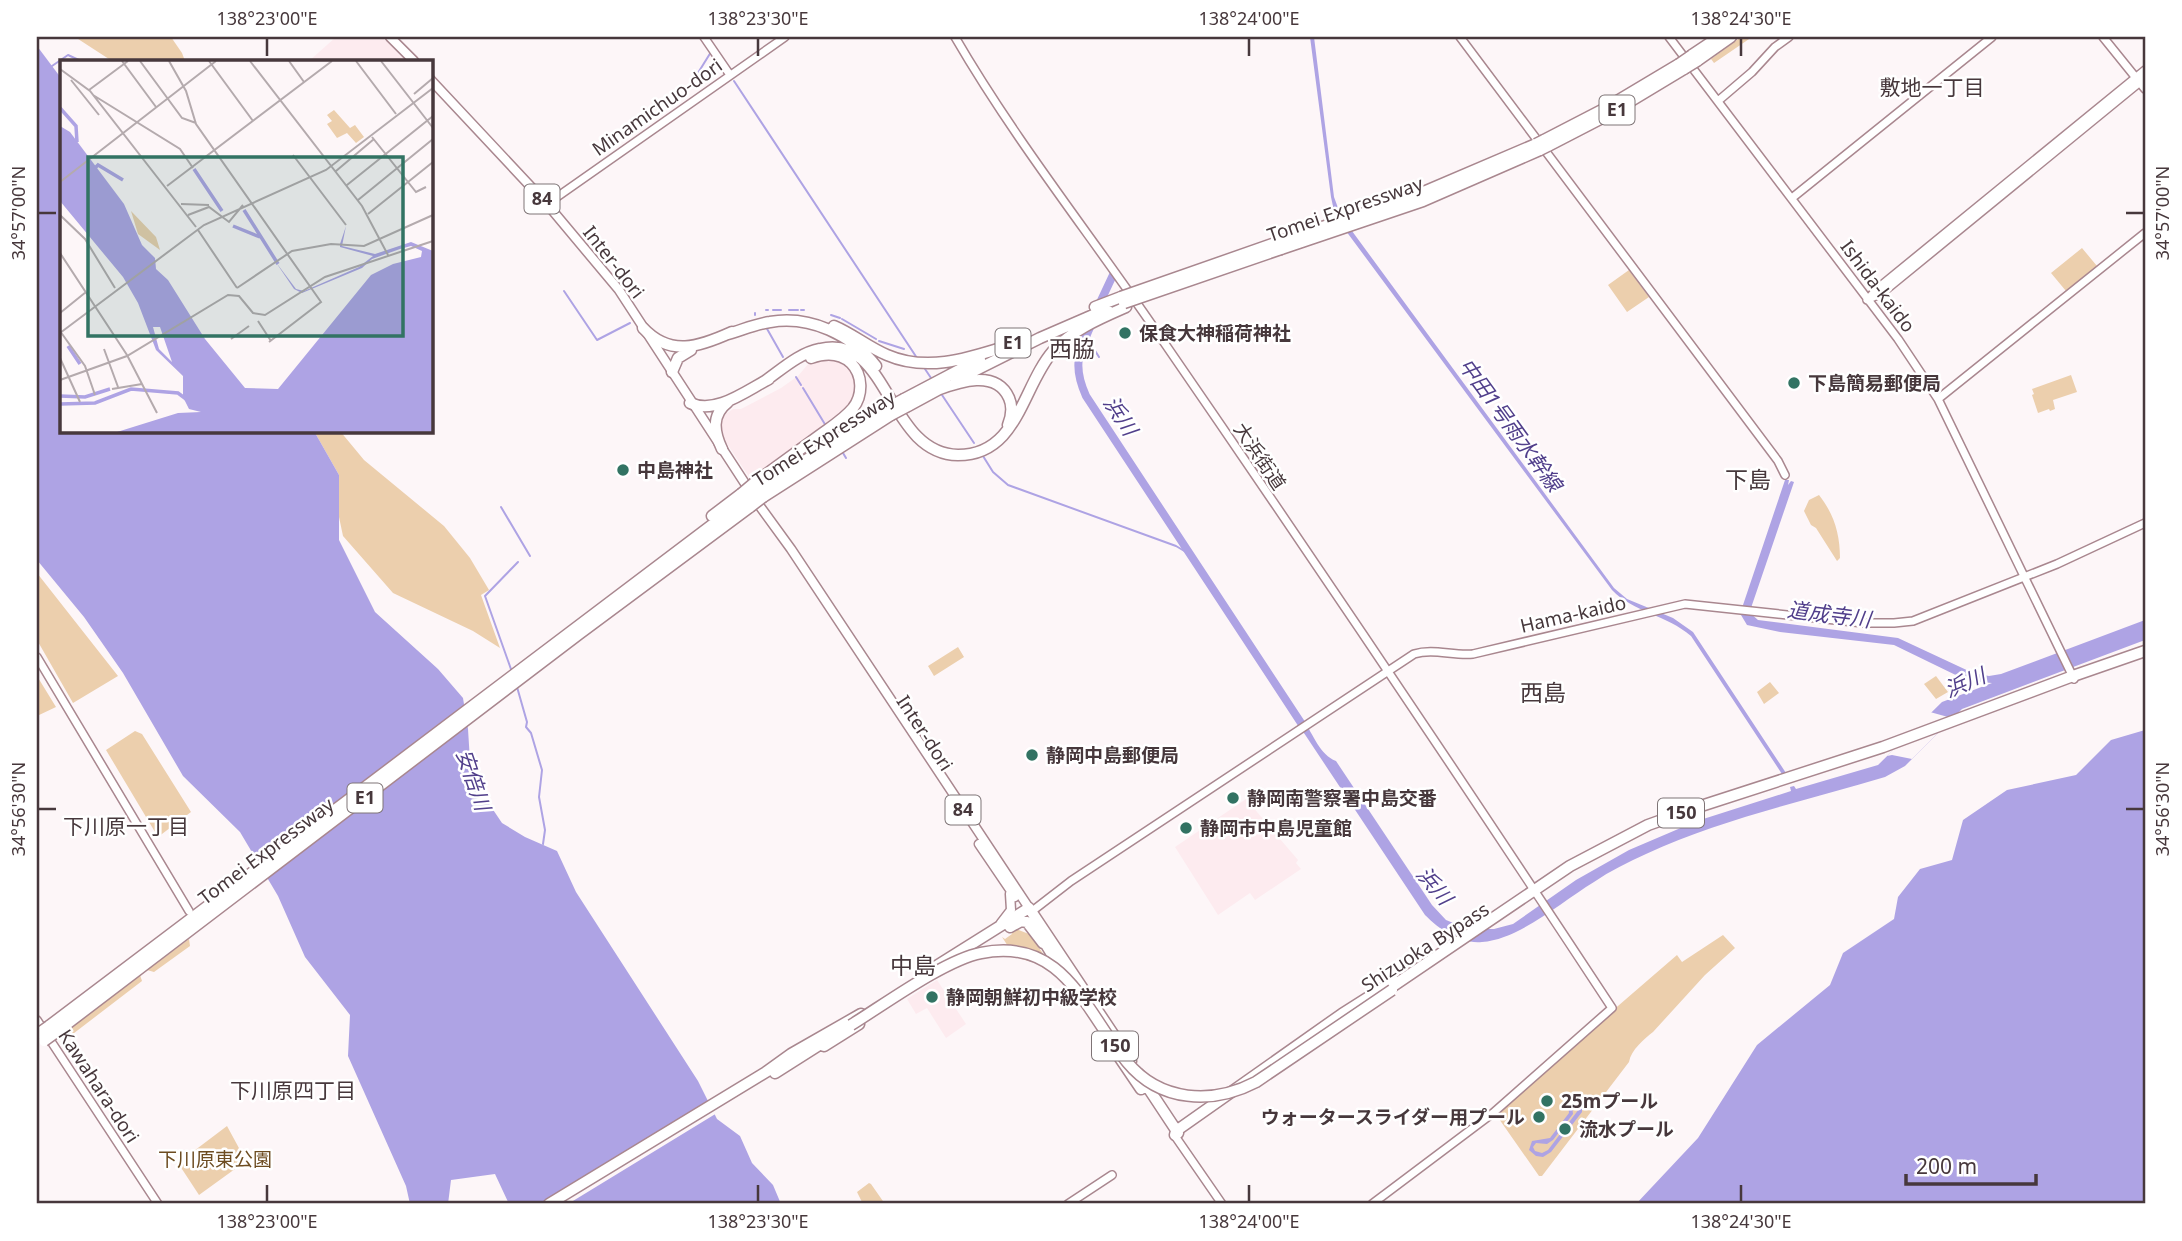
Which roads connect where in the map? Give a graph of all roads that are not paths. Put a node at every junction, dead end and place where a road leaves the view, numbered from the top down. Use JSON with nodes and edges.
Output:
{"nodes":[{"id":1,"x":390,"y":37,"type":"edge"},
{"id":2,"x":704,"y":37,"type":"edge"},
{"id":3,"x":785,"y":37,"type":"edge"},
{"id":4,"x":955,"y":37,"type":"edge"},
{"id":5,"x":1460,"y":37,"type":"edge"},
{"id":6,"x":1669,"y":37,"type":"edge"},
{"id":7,"x":1719,"y":37,"type":"edge"},
{"id":8,"x":1731,"y":37,"type":"edge"},
{"id":9,"x":1789,"y":37,"type":"edge"},
{"id":10,"x":1992,"y":37,"type":"edge"},
{"id":11,"x":2103,"y":37,"type":"edge"},
{"id":12,"x":1694,"y":58,"type":"junction"},
{"id":13,"x":413,"y":60,"type":"edge"},
{"id":14,"x":2145,"y":70,"type":"edge"},
{"id":15,"x":730,"y":75,"type":"junction"},
{"id":16,"x":432,"y":81,"type":"edge"},
{"id":17,"x":2142,"y":82,"type":"edge"},
{"id":18,"x":1718,"y":101,"type":"junction"},
{"id":19,"x":1793,"y":198,"type":"junction"},
{"id":20,"x":547,"y":204,"type":"junction"},
{"id":21,"x":2145,"y":233,"type":"edge"},
{"id":22,"x":1280,"y":246,"type":"junction"},
{"id":23,"x":1867,"y":300,"type":"junction"},
{"id":24,"x":1124,"y":302,"type":"junction"},
{"id":25,"x":1097,"y":312,"type":"junction"},
{"id":26,"x":643,"y":328,"type":"junction"},
{"id":27,"x":728,"y":334,"type":"junction"},
{"id":28,"x":710,"y":340,"type":"junction"},
{"id":29,"x":1004,"y":347,"type":"junction"},
{"id":30,"x":672,"y":372,"type":"junction"},
{"id":31,"x":765,"y":381,"type":"junction"},
{"id":32,"x":938,"y":386,"type":"junction"},
{"id":33,"x":736,"y":396,"type":"junction"},
{"id":34,"x":1938,"y":399,"type":"junction"},
{"id":35,"x":690,"y":403,"type":"junction"},
{"id":36,"x":722,"y":449,"type":"junction"},
{"id":37,"x":1785,"y":474,"type":"dead end"},
{"id":38,"x":752,"y":495,"type":"junction"},
{"id":39,"x":2145,"y":523,"type":"edge"},
{"id":40,"x":699,"y":535,"type":"junction"},
{"id":41,"x":780,"y":536,"type":"junction"},
{"id":42,"x":2026,"y":577,"type":"junction"},
{"id":43,"x":601,"y":612,"type":"junction"},
{"id":44,"x":2145,"y":654,"type":"edge"},
{"id":45,"x":37,"y":657,"type":"edge"},
{"id":46,"x":1388,"y":671,"type":"junction"},
{"id":47,"x":2073,"y":675,"type":"junction"},
{"id":48,"x":1944,"y":727,"type":"junction"},
{"id":49,"x":1007,"y":886,"type":"junction"},
{"id":50,"x":1537,"y":895,"type":"junction"},
{"id":51,"x":1028,"y":911,"type":"junction"},
{"id":52,"x":196,"y":915,"type":"junction"},
{"id":53,"x":1009,"y":928,"type":"junction"},
{"id":54,"x":970,"y":945,"type":"junction"},
{"id":55,"x":1046,"y":945,"type":"junction"},
{"id":56,"x":1429,"y":964,"type":"junction"},
{"id":57,"x":37,"y":1020,"type":"edge"},
{"id":58,"x":39,"y":1039,"type":"edge"},
{"id":59,"x":767,"y":1074,"type":"junction"},
{"id":60,"x":1176,"y":1133,"type":"junction"},
{"id":61,"x":1112,"y":1175,"type":"dead end"},
{"id":62,"x":158,"y":1204,"type":"edge"},
{"id":63,"x":550,"y":1204,"type":"edge"},
{"id":64,"x":560,"y":1204,"type":"edge"},
{"id":65,"x":1068,"y":1204,"type":"edge"},
{"id":66,"x":1222,"y":1204,"type":"edge"},
{"id":67,"x":1372,"y":1204,"type":"edge"}],
"edges":[{"from":1,"to":13,"type":"main road"},
{"from":2,"to":15,"type":"street"},
{"from":3,"to":15,"type":"street","name":"Minamichuo-dori"},
{"from":4,"to":46,"type":"street","name":"大浜街道"},
{"from":5,"to":37,"type":"street"},
{"from":6,"to":18,"type":"street","name":"Ishida-kaido"},
{"from":7,"to":12,"type":"highway","name":"Tomei Expressway","number":"E1"},
{"from":8,"to":12,"type":"highway","name":"Tomei Expressway","number":"E1"},
{"from":9,"to":18,"type":"street"},
{"from":10,"to":19,"type":"street"},
{"from":11,"to":17,"type":"street"},
{"from":12,"to":22,"type":"highway","name":"Tomei Expressway","number":"E1","bridge":true},
{"from":14,"to":17,"type":"street"},
{"from":15,"to":20,"type":"street","name":"Minamichuo-dori"},
{"from":16,"to":20,"type":"main road","name":"Inter-dori","number":"84"},
{"from":17,"to":23,"type":"street"},
{"from":18,"to":19,"type":"street","name":"Ishida-kaido"},
{"from":19,"to":23,"type":"street","name":"Ishida-kaido"},
{"from":20,"to":26,"type":"main road","name":"Inter-dori","number":"84"},
{"from":21,"to":34,"type":"street"},
{"from":22,"to":24,"type":"highway","name":"Tomei Expressway","number":"E1","bridge":true},
{"from":22,"to":24,"type":"highway","name":"Tomei Expressway","number":"E1","bridge":true},
{"from":23,"to":34,"type":"street","name":"Ishida-kaido"},
{"from":24,"to":25,"type":"highway","name":"Tomei Expressway","number":"E1"},
{"from":25,"to":29,"type":"highway","name":"Tomei Expressway","number":"E1"},
{"from":25,"to":31,"type":"highway"},
{"from":25,"to":32,"type":"highway","name":"Tomei Expressway","number":"E1"},
{"from":26,"to":28,"type":"highway"},
{"from":26,"to":30,"type":"main road","name":"Inter-dori","number":"84"},
{"from":27,"to":28,"type":"highway"},
{"from":27,"to":29,"type":"highway"},
{"from":27,"to":32,"type":"highway"},
{"from":28,"to":30,"type":"highway"},
{"from":29,"to":32,"type":"highway","name":"Tomei Expressway","number":"E1"},
{"from":30,"to":35,"type":"main road","name":"Inter-dori","number":"84"},
{"from":31,"to":33,"type":"highway"},
{"from":31,"to":38,"type":"highway"},
{"from":32,"to":38,"type":"highway","name":"Tomei Expressway","number":"E1","bridge":true},
{"from":33,"to":35,"type":"highway"},
{"from":33,"to":36,"type":"highway"},
{"from":34,"to":42,"type":"street","name":"Ishida-kaido"},
{"from":35,"to":36,"type":"main road","name":"Inter-dori","number":"84"},
{"from":36,"to":38,"type":"main road","name":"Inter-dori","number":"84"},
{"from":38,"to":40,"type":"highway","name":"Tomei Expressway","number":"E1"},
{"from":38,"to":41,"type":"main road","name":"Inter-dori","number":"84"},
{"from":39,"to":42,"type":"street","name":"Hama-kaido"},
{"from":40,"to":43,"type":"highway","name":"Tomei Expressway","number":"E1"},
{"from":40,"to":43,"type":"highway","name":"Tomei Expressway","number":"E1"},
{"from":41,"to":49,"type":"main road","name":"Inter-dori","number":"84"},
{"from":41,"to":51,"type":"main road","name":"Inter-dori","number":"84"},
{"from":42,"to":46,"type":"street","name":"Hama-kaido"},
{"from":42,"to":47,"type":"street","name":"Ishida-kaido"},
{"from":43,"to":52,"type":"highway","name":"Tomei Expressway","number":"E1"},
{"from":44,"to":47,"type":"highway","number":"150"},
{"from":45,"to":52,"type":"street"},
{"from":46,"to":50,"type":"street","name":"大浜街道"},
{"from":46,"to":51,"type":"street","name":"Hama-kaido"},
{"from":47,"to":48,"type":"highway","name":"Shizuoka Bypass","number":"150"},
{"from":48,"to":50,"type":"highway","name":"Shizuoka Bypass","number":"150"},
{"from":48,"to":50,"type":"highway","name":"Shizuoka Bypass","number":"150"},
{"from":49,"to":51,"type":"main road","name":"Inter-dori","number":"84"},
{"from":49,"to":54,"type":"main road"},
{"from":50,"to":56,"type":"highway","name":"Shizuoka Bypass","number":"150"},
{"from":50,"to":67,"type":"street","name":"大浜街道"},
{"from":51,"to":53,"type":"highway","number":"150"},
{"from":51,"to":54,"type":"highway","number":"150"},
{"from":51,"to":55,"type":"highway","number":"150"},
{"from":51,"to":60,"type":"highway","number":"150"},
{"from":52,"to":58,"type":"highway","name":"Tomei Expressway","number":"E1","bridge":true},
{"from":53,"to":55,"type":"highway","number":"150"},
{"from":53,"to":59,"type":"highway","number":"150"},
{"from":54,"to":59,"type":"highway","number":"150"},
{"from":55,"to":60,"type":"highway","number":"150"},
{"from":56,"to":59,"type":"highway","name":"Shizuoka Bypass","number":"150","bridge":true},
{"from":56,"to":60,"type":"highway","number":"150"},
{"from":57,"to":62,"type":"street","name":"Kawahara-dori"},
{"from":59,"to":63,"type":"highway","number":"150"},
{"from":59,"to":64,"type":"highway","number":"150"},
{"from":60,"to":66,"type":"street"},
{"from":61,"to":65,"type":"street"}]}
